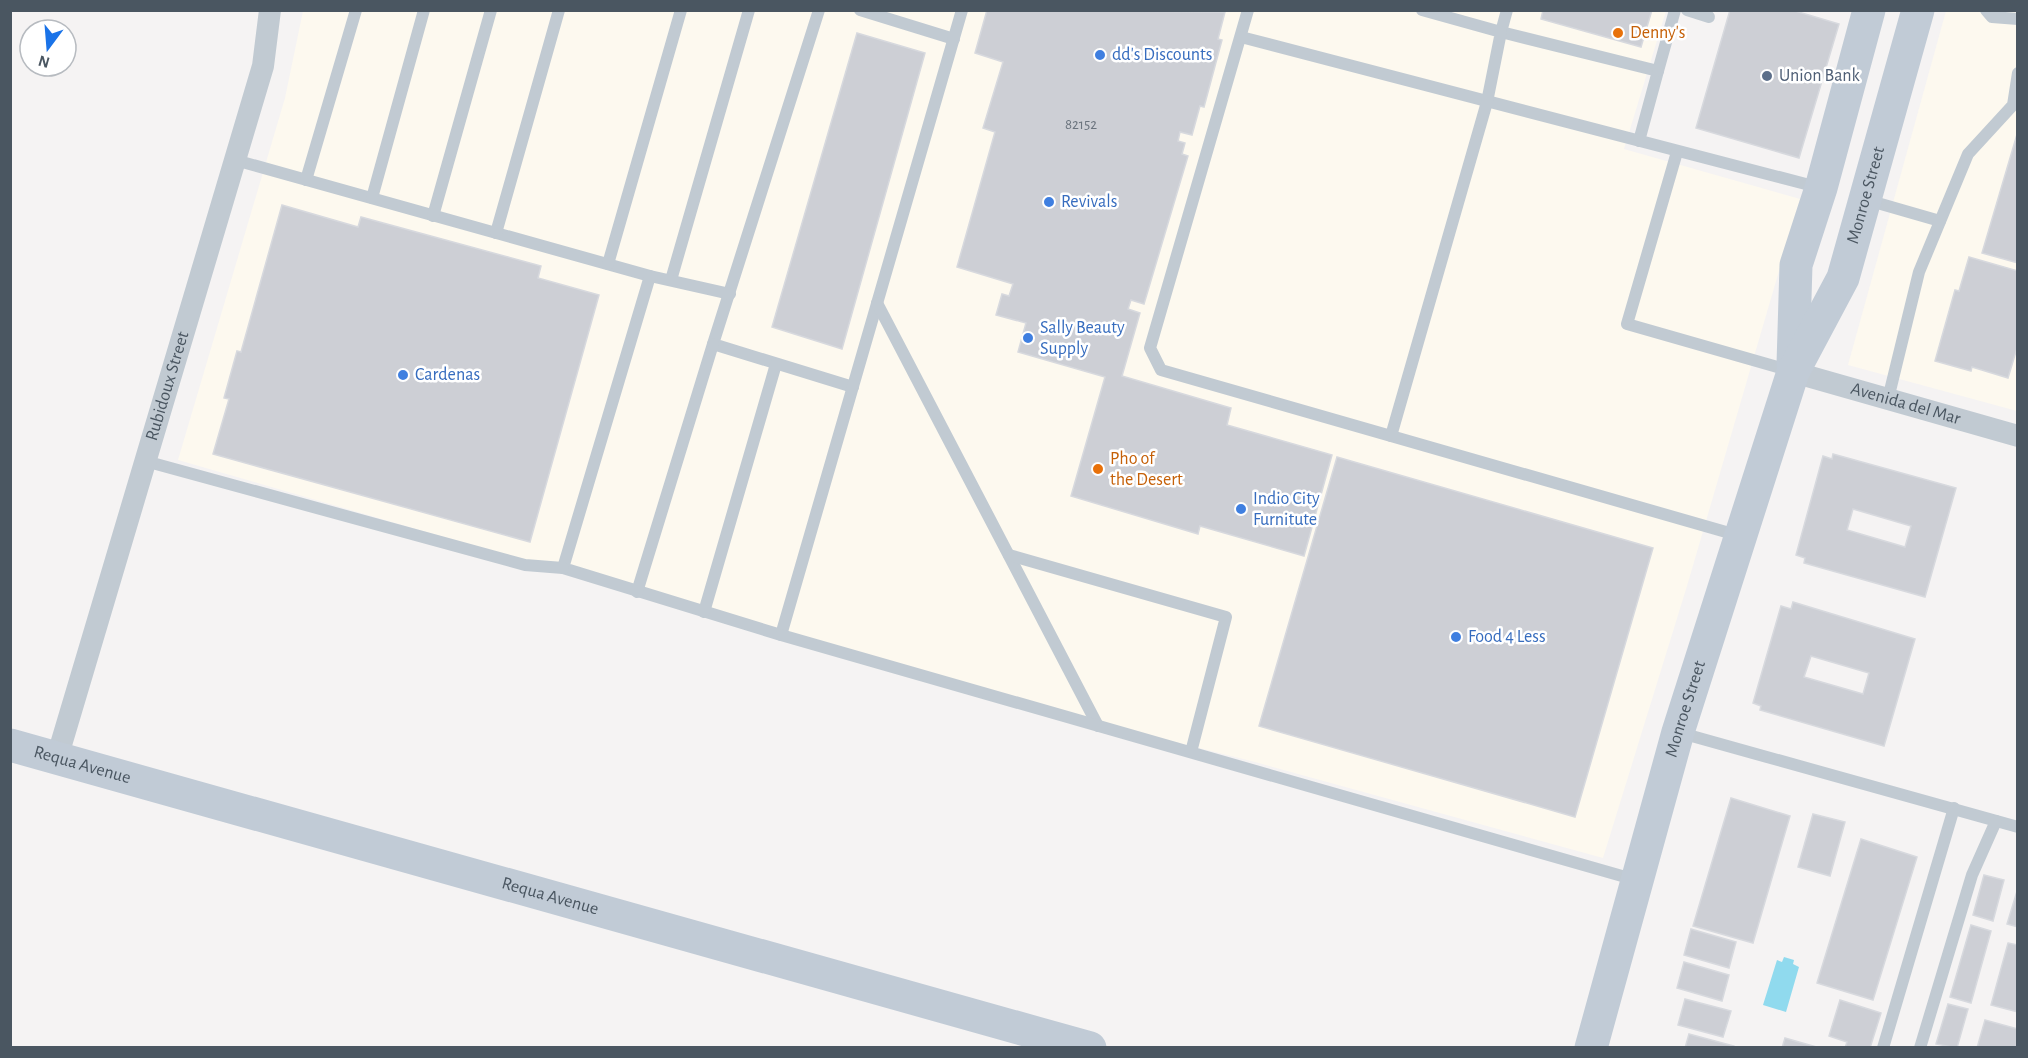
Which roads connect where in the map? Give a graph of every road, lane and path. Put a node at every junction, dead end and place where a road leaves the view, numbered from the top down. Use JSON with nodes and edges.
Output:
{"nodes":[{"id":1,"x":270,"y":10,"type":"edge"},
{"id":2,"x":356,"y":10,"type":"edge"},
{"id":3,"x":424,"y":10,"type":"edge"},
{"id":4,"x":491,"y":10,"type":"edge"},
{"id":5,"x":559,"y":10,"type":"edge"},
{"id":6,"x":681,"y":10,"type":"edge"},
{"id":7,"x":749,"y":10,"type":"edge"},
{"id":8,"x":819,"y":10,"type":"edge"},
{"id":9,"x":860,"y":10,"type":"edge"},
{"id":10,"x":962,"y":10,"type":"edge"},
{"id":11,"x":1248,"y":10,"type":"edge"},
{"id":12,"x":1422,"y":10,"type":"edge"},
{"id":13,"x":1507,"y":10,"type":"edge"},
{"id":14,"x":1675,"y":10,"type":"edge"},
{"id":15,"x":1687,"y":10,"type":"edge"},
{"id":16,"x":1869,"y":10,"type":"edge"},
{"id":17,"x":1918,"y":10,"type":"edge"},
{"id":18,"x":1986,"y":10,"type":"edge"},
{"id":19,"x":1709,"y":17,"type":"dead end"},
{"id":20,"x":2018,"y":19,"type":"edge"},
{"id":21,"x":1501,"y":32,"type":"junction"},
{"id":22,"x":1241,"y":37,"type":"junction"},
{"id":23,"x":954,"y":39,"type":"junction"},
{"id":24,"x":1658,"y":71,"type":"junction"},
{"id":25,"x":2018,"y":73,"type":"edge"},
{"id":26,"x":1487,"y":102,"type":"junction"},
{"id":27,"x":1639,"y":141,"type":"junction"},
{"id":28,"x":1677,"y":152,"type":"junction"},
{"id":29,"x":235,"y":160,"type":"junction"},
{"id":30,"x":306,"y":180,"type":"junction"},
{"id":31,"x":1821,"y":188,"type":"junction"},
{"id":32,"x":372,"y":198,"type":"junction"},
{"id":33,"x":1865,"y":199,"type":"junction"},
{"id":34,"x":433,"y":216,"type":"junction"},
{"id":35,"x":1940,"y":221,"type":"junction"},
{"id":36,"x":496,"y":233,"type":"junction"},
{"id":37,"x":608,"y":264,"type":"junction"},
{"id":38,"x":650,"y":276,"type":"junction"},
{"id":39,"x":671,"y":280,"type":"junction"},
{"id":40,"x":730,"y":294,"type":"junction"},
{"id":41,"x":878,"y":303,"type":"junction"},
{"id":42,"x":713,"y":344,"type":"junction"},
{"id":43,"x":776,"y":364,"type":"junction"},
{"id":44,"x":1793,"y":372,"type":"junction"},
{"id":45,"x":853,"y":387,"type":"junction"},
{"id":46,"x":1888,"y":399,"type":"junction"},
{"id":47,"x":1391,"y":436,"type":"junction"},
{"id":48,"x":2018,"y":436,"type":"edge"},
{"id":49,"x":145,"y":461,"type":"junction"},
{"id":50,"x":1741,"y":536,"type":"junction"},
{"id":51,"x":1009,"y":555,"type":"junction"},
{"id":52,"x":563,"y":568,"type":"junction"},
{"id":53,"x":637,"y":592,"type":"junction"},
{"id":54,"x":704,"y":612,"type":"junction"},
{"id":55,"x":781,"y":635,"type":"junction"},
{"id":56,"x":1098,"y":726,"type":"junction"},
{"id":57,"x":1678,"y":732,"type":"junction"},
{"id":58,"x":10,"y":745,"type":"edge"},
{"id":59,"x":1191,"y":752,"type":"junction"},
{"id":60,"x":57,"y":758,"type":"junction"},
{"id":61,"x":1954,"y":808,"type":"junction"},
{"id":62,"x":1996,"y":821,"type":"junction"},
{"id":63,"x":2018,"y":827,"type":"edge"},
{"id":64,"x":1638,"y":880,"type":"junction"},
{"id":65,"x":1090,"y":1047,"type":"edge"},
{"id":66,"x":1591,"y":1047,"type":"edge"},
{"id":67,"x":1882,"y":1047,"type":"edge"},
{"id":68,"x":1920,"y":1047,"type":"edge"}],
"edges":[{"from":1,"to":29,"type":"street","name":"Rubidoux Street"},
{"from":2,"to":30,"type":"lane"},
{"from":3,"to":32,"type":"lane"},
{"from":4,"to":34,"type":"lane"},
{"from":5,"to":36,"type":"lane"},
{"from":6,"to":37,"type":"lane"},
{"from":7,"to":39,"type":"lane"},
{"from":8,"to":40,"type":"lane"},
{"from":9,"to":23,"type":"lane"},
{"from":10,"to":23,"type":"lane"},
{"from":11,"to":22,"type":"lane"},
{"from":12,"to":21,"type":"lane"},
{"from":13,"to":21,"type":"lane"},
{"from":14,"to":24,"type":"lane"},
{"from":15,"to":19,"type":"lane"},
{"from":16,"to":31,"type":"main road","name":"Monroe Street"},
{"from":17,"to":33,"type":"main road","name":"Monroe Street"},
{"from":18,"to":20,"type":"lane"},
{"from":21,"to":24,"type":"lane"},
{"from":21,"to":26,"type":"lane"},
{"from":22,"to":26,"type":"lane"},
{"from":22,"to":47,"type":"lane"},
{"from":23,"to":41,"type":"lane"},
{"from":24,"to":27,"type":"lane"},
{"from":25,"to":35,"type":"lane"},
{"from":26,"to":27,"type":"lane"},
{"from":26,"to":47,"type":"lane"},
{"from":27,"to":28,"type":"lane"},
{"from":28,"to":31,"type":"lane"},
{"from":28,"to":44,"type":"lane"},
{"from":29,"to":30,"type":"lane"},
{"from":29,"to":49,"type":"street","name":"Rubidoux Street"},
{"from":30,"to":32,"type":"lane"},
{"from":31,"to":44,"type":"main road","name":"Monroe Street"},
{"from":32,"to":34,"type":"lane"},
{"from":33,"to":35,"type":"lane"},
{"from":33,"to":44,"type":"main road","name":"Monroe Street"},
{"from":34,"to":36,"type":"lane"},
{"from":35,"to":46,"type":"lane"},
{"from":36,"to":37,"type":"lane"},
{"from":37,"to":38,"type":"lane"},
{"from":38,"to":39,"type":"lane"},
{"from":38,"to":52,"type":"lane"},
{"from":39,"to":40,"type":"lane"},
{"from":40,"to":42,"type":"lane"},
{"from":41,"to":45,"type":"lane"},
{"from":41,"to":51,"type":"lane"},
{"from":42,"to":43,"type":"lane"},
{"from":42,"to":53,"type":"lane"},
{"from":43,"to":45,"type":"lane"},
{"from":43,"to":54,"type":"lane"},
{"from":44,"to":46,"type":"street","name":"Avenida del Mar"},
{"from":44,"to":50,"type":"main road","name":"Monroe Street"},
{"from":45,"to":55,"type":"lane"},
{"from":46,"to":48,"type":"street","name":"Avenida del Mar"},
{"from":47,"to":50,"type":"lane"},
{"from":49,"to":52,"type":"lane"},
{"from":49,"to":60,"type":"street","name":"Rubidoux Street"},
{"from":50,"to":57,"type":"main road","name":"Monroe Street"},
{"from":51,"to":56,"type":"lane"},
{"from":51,"to":59,"type":"lane"},
{"from":52,"to":53,"type":"lane"},
{"from":53,"to":54,"type":"lane"},
{"from":54,"to":55,"type":"lane"},
{"from":55,"to":56,"type":"lane"},
{"from":56,"to":59,"type":"lane"},
{"from":57,"to":61,"type":"lane"},
{"from":57,"to":64,"type":"main road","name":"Monroe Street"},
{"from":58,"to":60,"type":"main road","name":"Requa Avenue"},
{"from":59,"to":64,"type":"lane"},
{"from":60,"to":65,"type":"main road","name":"Requa Avenue"},
{"from":61,"to":62,"type":"lane"},
{"from":61,"to":67,"type":"lane"},
{"from":62,"to":63,"type":"lane"},
{"from":62,"to":68,"type":"lane"},
{"from":64,"to":66,"type":"main road","name":"Monroe Street"}]}
